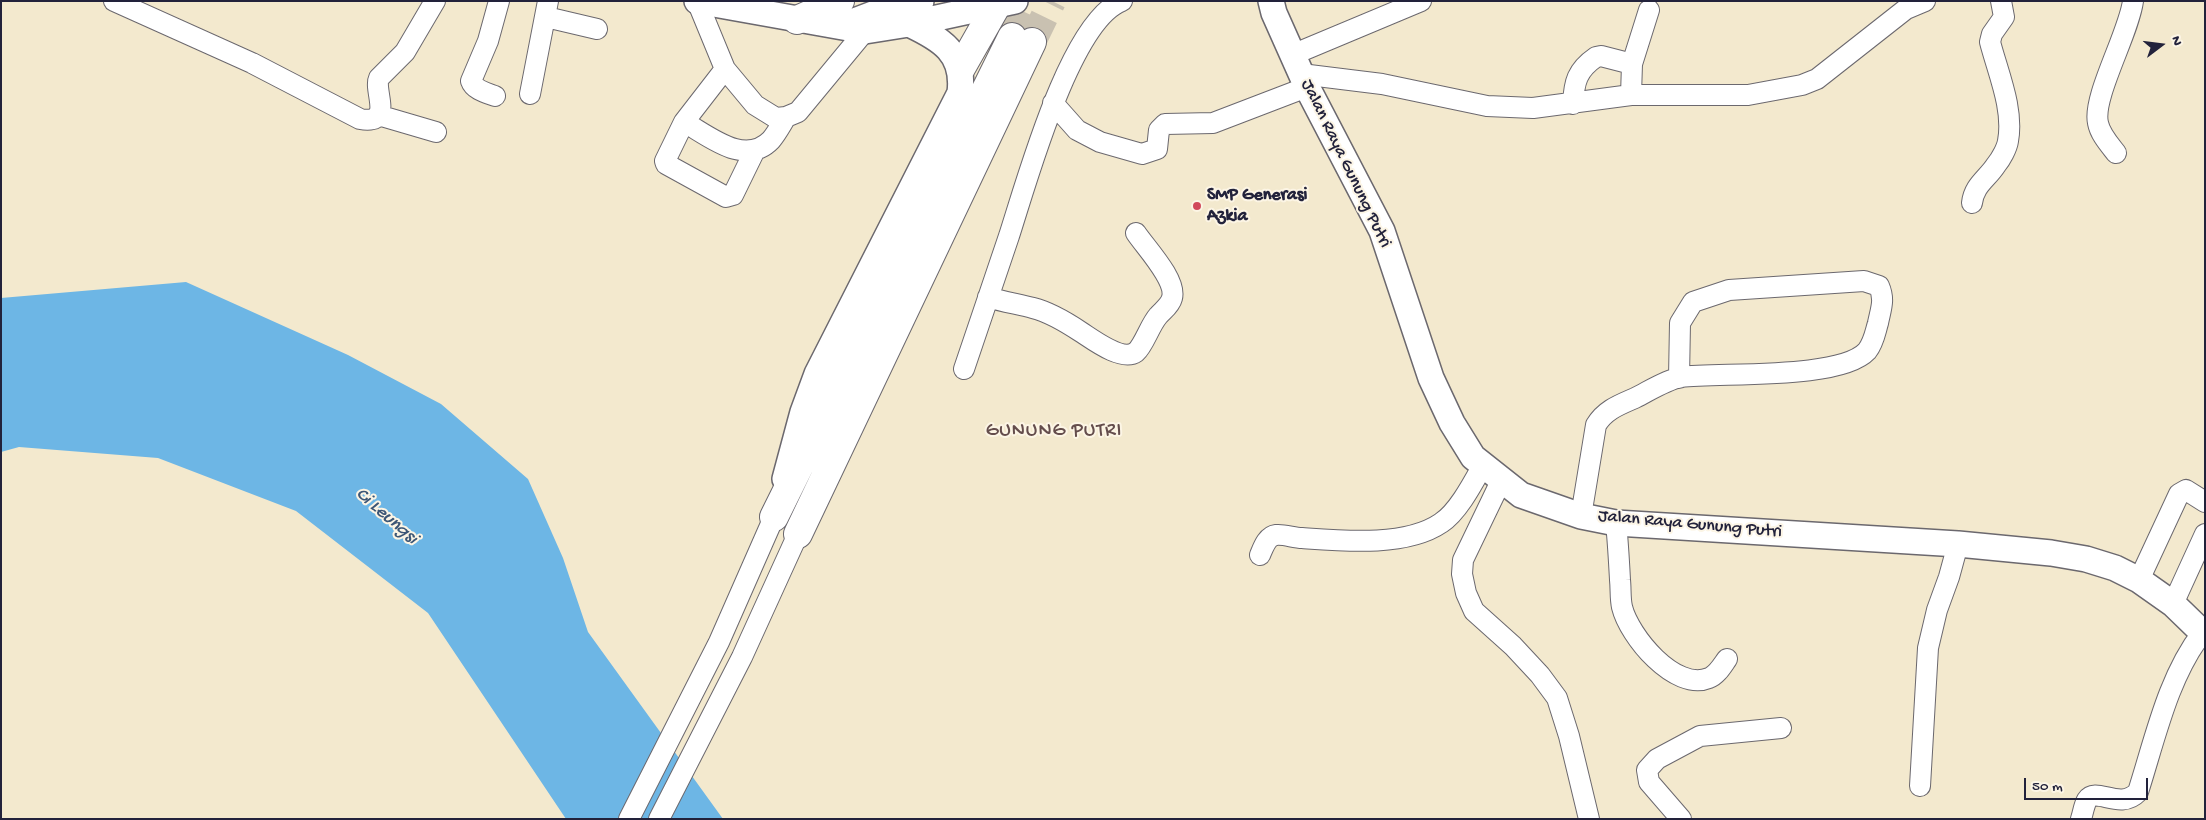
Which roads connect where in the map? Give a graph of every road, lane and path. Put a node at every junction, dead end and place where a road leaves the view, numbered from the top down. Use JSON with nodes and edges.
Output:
{"nodes":[{"id":1,"x":114,"y":1,"type":"edge"},
{"id":2,"x":435,"y":1,"type":"edge"},
{"id":3,"x":499,"y":1,"type":"edge"},
{"id":4,"x":697,"y":1,"type":"edge"},
{"id":5,"x":922,"y":1,"type":"edge"},
{"id":6,"x":1122,"y":1,"type":"edge"},
{"id":7,"x":1421,"y":1,"type":"edge"},
{"id":8,"x":1925,"y":1,"type":"edge"},
{"id":9,"x":2001,"y":1,"type":"edge"},
{"id":10,"x":2133,"y":1,"type":"edge"},
{"id":11,"x":1003,"y":3,"type":"edge"},
{"id":12,"x":1269,"y":5,"type":"edge"},
{"id":13,"x":547,"y":9,"type":"edge"},
{"id":14,"x":1649,"y":10,"type":"dead end"},
{"id":15,"x":840,"y":14,"type":"edge"},
{"id":16,"x":797,"y":20,"type":"joint"},
{"id":17,"x":909,"y":24,"type":"junction"},
{"id":18,"x":596,"y":29,"type":"dead end"},
{"id":19,"x":865,"y":31,"type":"junction"},
{"id":20,"x":1632,"y":64,"type":"junction"},
{"id":21,"x":961,"y":68,"type":"junction"},
{"id":22,"x":725,"y":69,"type":"junction"},
{"id":23,"x":1300,"y":72,"type":"junction"},
{"id":24,"x":530,"y":94,"type":"dead end"},
{"id":25,"x":1631,"y":95,"type":"junction"},
{"id":26,"x":495,"y":96,"type":"dead end"},
{"id":27,"x":1053,"y":104,"type":"junction"},
{"id":28,"x":1573,"y":104,"type":"junction"},
{"id":29,"x":378,"y":114,"type":"junction"},
{"id":30,"x":786,"y":117,"type":"junction"},
{"id":31,"x":684,"y":122,"type":"junction"},
{"id":32,"x":436,"y":132,"type":"dead end"},
{"id":33,"x":755,"y":150,"type":"junction"},
{"id":34,"x":2116,"y":153,"type":"dead end"},
{"id":35,"x":1972,"y":203,"type":"dead end"},
{"id":36,"x":1136,"y":233,"type":"dead end"},
{"id":37,"x":988,"y":297,"type":"junction"},
{"id":38,"x":964,"y":369,"type":"dead end"},
{"id":39,"x":1679,"y":378,"type":"junction"},
{"id":40,"x":1492,"y":473,"type":"junction"},
{"id":41,"x":2205,"y":502,"type":"edge"},
{"id":42,"x":1581,"y":516,"type":"junction"},
{"id":43,"x":774,"y":517,"type":"junction"},
{"id":44,"x":1616,"y":523,"type":"junction"},
{"id":45,"x":798,"y":534,"type":"joint"},
{"id":46,"x":2205,"y":534,"type":"edge"},
{"id":47,"x":1958,"y":544,"type":"junction"},
{"id":48,"x":1260,"y":555,"type":"dead end"},
{"id":49,"x":2139,"y":580,"type":"junction"},
{"id":50,"x":2174,"y":604,"type":"junction"},
{"id":51,"x":2204,"y":634,"type":"edge"},
{"id":52,"x":1727,"y":659,"type":"dead end"},
{"id":53,"x":1781,"y":728,"type":"dead end"},
{"id":54,"x":1920,"y":786,"type":"dead end"},
{"id":55,"x":629,"y":819,"type":"edge"},
{"id":56,"x":659,"y":819,"type":"edge"},
{"id":57,"x":1590,"y":819,"type":"edge"},
{"id":58,"x":1681,"y":819,"type":"edge"},
{"id":59,"x":2082,"y":819,"type":"edge"}],
"edges":[{"from":1,"to":29,"type":"street"},
{"from":2,"to":29,"type":"street"},
{"from":3,"to":26,"type":"street"},
{"from":4,"to":16,"type":"main road"},
{"from":4,"to":22,"type":"street"},
{"from":5,"to":15,"type":"main road"},
{"from":6,"to":27,"type":"street"},
{"from":7,"to":23,"type":"street"},
{"from":8,"to":25,"type":"street"},
{"from":9,"to":35,"type":"street"},
{"from":10,"to":34,"type":"street"},
{"from":11,"to":17,"type":"main road"},
{"from":11,"to":21,"type":"highway"},
{"from":12,"to":23,"type":"main road","name":"Jalan Raya Gunung Putri"},
{"from":13,"to":18,"type":"street"},
{"from":13,"to":24,"type":"street"},
{"from":14,"to":20,"type":"street"},
{"from":15,"to":16,"type":"highway"},
{"from":15,"to":19,"type":"main road"},
{"from":17,"to":19,"type":"main road"},
{"from":17,"to":21,"type":"main road"},
{"from":19,"to":30,"type":"street"},
{"from":20,"to":25,"type":"street"},
{"from":20,"to":28,"type":"street"},
{"from":21,"to":43,"type":"main road"},
{"from":22,"to":30,"type":"street"},
{"from":22,"to":31,"type":"street"},
{"from":23,"to":27,"type":"street"},
{"from":23,"to":28,"type":"street"},
{"from":23,"to":40,"type":"main road","name":"Jalan Raya Gunung Putri"},
{"from":25,"to":28,"type":"street"},
{"from":27,"to":37,"type":"street"},
{"from":29,"to":32,"type":"street"},
{"from":30,"to":33,"type":"street"},
{"from":31,"to":33,"type":"street"},
{"from":31,"to":33,"type":"street"},
{"from":36,"to":37,"type":"street"},
{"from":37,"to":38,"type":"street"},
{"from":39,"to":39,"type":"street"},
{"from":39,"to":42,"type":"street"},
{"from":40,"to":42,"type":"main road","name":"Jalan Raya Gunung Putri"},
{"from":40,"to":48,"type":"street"},
{"from":40,"to":57,"type":"street"},
{"from":41,"to":49,"type":"street"},
{"from":42,"to":44,"type":"main road","name":"Jalan Raya Gunung Putri"},
{"from":43,"to":45,"type":"highway"},
{"from":43,"to":55,"type":"street"},
{"from":44,"to":47,"type":"main road","name":"Jalan Raya Gunung Putri"},
{"from":44,"to":52,"type":"street"},
{"from":45,"to":56,"type":"street"},
{"from":46,"to":50,"type":"street"},
{"from":47,"to":49,"type":"main road","name":"Jalan Raya Gunung Putri"},
{"from":47,"to":54,"type":"street"},
{"from":49,"to":50,"type":"main road","name":"Jalan Raya Gunung Putri"},
{"from":50,"to":51,"type":"main road","name":"Jalan Raya Gunung Putri"},
{"from":51,"to":59,"type":"street"},
{"from":53,"to":58,"type":"street"}]}
